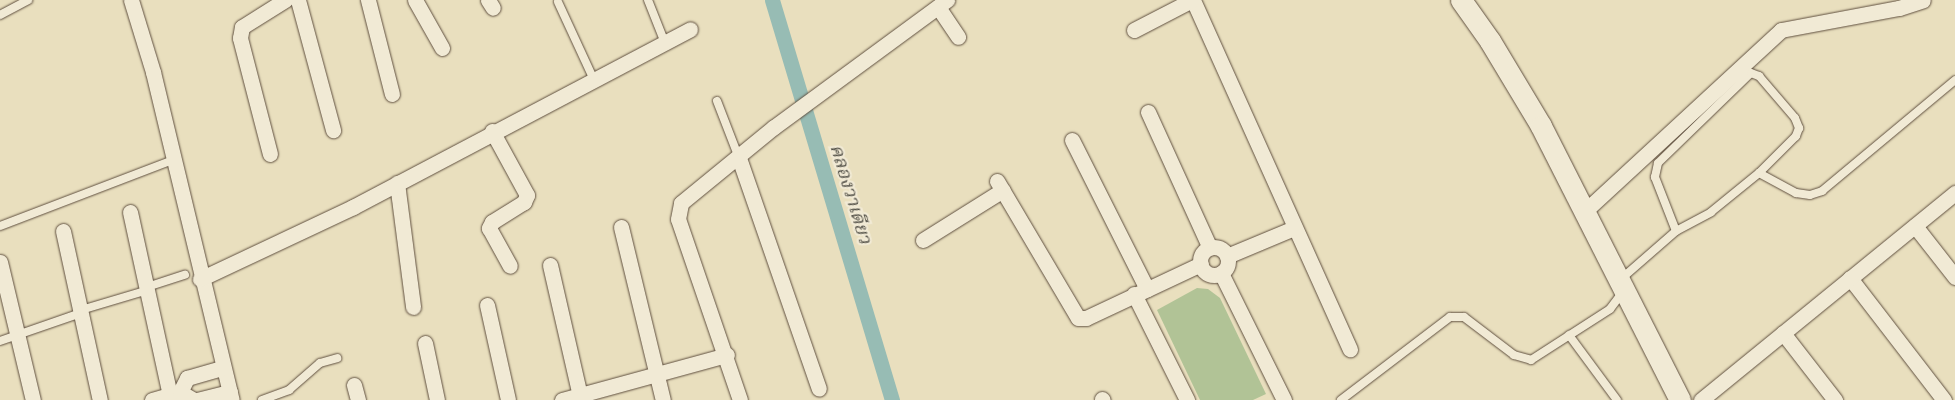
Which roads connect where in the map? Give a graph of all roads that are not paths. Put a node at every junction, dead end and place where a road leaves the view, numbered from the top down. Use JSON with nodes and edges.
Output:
{"nodes":[{"id":1,"x":28,"y":0,"type":"edge"},
{"id":2,"x":131,"y":0,"type":"edge"},
{"id":3,"x":285,"y":0,"type":"edge"},
{"id":4,"x":298,"y":0,"type":"edge"},
{"id":5,"x":368,"y":0,"type":"edge"},
{"id":6,"x":415,"y":0,"type":"edge"},
{"id":7,"x":648,"y":0,"type":"edge"},
{"id":8,"x":1193,"y":0,"type":"edge"},
{"id":9,"x":1461,"y":0,"type":"edge"},
{"id":10,"x":1923,"y":0,"type":"edge"},
{"id":11,"x":558,"y":2,"type":"dead end"},
{"id":12,"x":942,"y":3,"type":"edge"},
{"id":13,"x":0,"y":15,"type":"edge"},
{"id":14,"x":690,"y":29,"type":"dead end"},
{"id":15,"x":1134,"y":30,"type":"dead end"},
{"id":16,"x":958,"y":36,"type":"dead end"},
{"id":17,"x":666,"y":43,"type":"junction"},
{"id":18,"x":442,"y":48,"type":"dead end"},
{"id":19,"x":594,"y":80,"type":"junction"},
{"id":20,"x":1955,"y":80,"type":"edge"},
{"id":21,"x":392,"y":94,"type":"dead end"},
{"id":22,"x":718,"y":101,"type":"dead end"},
{"id":23,"x":1148,"y":112,"type":"dead end"},
{"id":24,"x":332,"y":130,"type":"dead end"},
{"id":25,"x":492,"y":131,"type":"junction"},
{"id":26,"x":1072,"y":140,"type":"dead end"},
{"id":27,"x":270,"y":154,"type":"dead end"},
{"id":28,"x":739,"y":158,"type":"junction"},
{"id":29,"x":175,"y":159,"type":"junction"},
{"id":30,"x":1759,"y":173,"type":"junction"},
{"id":31,"x":397,"y":183,"type":"junction"},
{"id":32,"x":1955,"y":193,"type":"edge"},
{"id":33,"x":1585,"y":211,"type":"junction"},
{"id":34,"x":130,"y":212,"type":"dead end"},
{"id":35,"x":0,"y":226,"type":"edge"},
{"id":36,"x":1914,"y":226,"type":"junction"},
{"id":37,"x":621,"y":227,"type":"dead end"},
{"id":38,"x":1294,"y":228,"type":"junction"},
{"id":39,"x":63,"y":231,"type":"dead end"},
{"id":40,"x":1676,"y":231,"type":"junction"},
{"id":41,"x":923,"y":240,"type":"dead end"},
{"id":42,"x":1210,"y":248,"type":"junction"},
{"id":43,"x":1227,"y":256,"type":"junction"},
{"id":44,"x":0,"y":262,"type":"edge"},
{"id":45,"x":1201,"y":264,"type":"junction"},
{"id":46,"x":550,"y":265,"type":"dead end"},
{"id":47,"x":510,"y":266,"type":"dead end"},
{"id":48,"x":1221,"y":273,"type":"junction"},
{"id":49,"x":185,"y":275,"type":"dead end"},
{"id":50,"x":1955,"y":277,"type":"edge"},
{"id":51,"x":1850,"y":278,"type":"junction"},
{"id":52,"x":200,"y":279,"type":"junction"},
{"id":53,"x":1622,"y":285,"type":"junction"},
{"id":54,"x":148,"y":288,"type":"junction"},
{"id":55,"x":1140,"y":291,"type":"junction"},
{"id":56,"x":487,"y":305,"type":"dead end"},
{"id":57,"x":413,"y":307,"type":"dead end"},
{"id":58,"x":81,"y":312,"type":"junction"},
{"id":59,"x":1783,"y":333,"type":"junction"},
{"id":60,"x":17,"y":335,"type":"junction"},
{"id":61,"x":1569,"y":335,"type":"junction"},
{"id":62,"x":0,"y":341,"type":"edge"},
{"id":63,"x":425,"y":344,"type":"dead end"},
{"id":64,"x":1350,"y":349,"type":"dead end"},
{"id":65,"x":727,"y":355,"type":"junction"},
{"id":66,"x":336,"y":358,"type":"dead end"},
{"id":67,"x":223,"y":368,"type":"junction"},
{"id":68,"x":656,"y":373,"type":"junction"},
{"id":69,"x":354,"y":385,"type":"dead end"},
{"id":70,"x":819,"y":389,"type":"dead end"},
{"id":71,"x":173,"y":396,"type":"edge"},
{"id":72,"x":231,"y":396,"type":"edge"},
{"id":73,"x":581,"y":398,"type":"edge"},
{"id":74,"x":33,"y":400,"type":"edge"},
{"id":75,"x":100,"y":400,"type":"edge"},
{"id":76,"x":152,"y":400,"type":"edge"},
{"id":77,"x":195,"y":400,"type":"edge"},
{"id":78,"x":262,"y":400,"type":"edge"},
{"id":79,"x":358,"y":400,"type":"edge"},
{"id":80,"x":437,"y":400,"type":"edge"},
{"id":81,"x":508,"y":400,"type":"edge"},
{"id":82,"x":562,"y":400,"type":"edge"},
{"id":83,"x":663,"y":400,"type":"edge"},
{"id":84,"x":740,"y":400,"type":"edge"},
{"id":85,"x":1187,"y":400,"type":"edge"},
{"id":86,"x":1284,"y":400,"type":"edge"},
{"id":87,"x":1341,"y":400,"type":"edge"},
{"id":88,"x":1617,"y":400,"type":"edge"},
{"id":89,"x":1680,"y":400,"type":"edge"},
{"id":90,"x":1701,"y":400,"type":"edge"},
{"id":91,"x":1835,"y":400,"type":"edge"},
{"id":92,"x":1944,"y":400,"type":"edge"}],
"edges":[{"from":1,"to":13,"type":"lane"},
{"from":2,"to":29,"type":"street"},
{"from":3,"to":27,"type":"street"},
{"from":4,"to":24,"type":"street"},
{"from":5,"to":21,"type":"street"},
{"from":6,"to":18,"type":"street"},
{"from":7,"to":17,"type":"lane"},
{"from":8,"to":15,"type":"street"},
{"from":8,"to":38,"type":"street"},
{"from":9,"to":33,"type":"street"},
{"from":10,"to":33,"type":"street"},
{"from":11,"to":19,"type":"lane"},
{"from":12,"to":16,"type":"street"},
{"from":12,"to":28,"type":"street"},
{"from":14,"to":17,"type":"street"},
{"from":17,"to":19,"type":"street"},
{"from":19,"to":25,"type":"street"},
{"from":20,"to":30,"type":"lane"},
{"from":22,"to":28,"type":"lane"},
{"from":23,"to":42,"type":"street"},
{"from":25,"to":31,"type":"street"},
{"from":25,"to":47,"type":"street"},
{"from":26,"to":55,"type":"street"},
{"from":28,"to":65,"type":"street"},
{"from":28,"to":70,"type":"street"},
{"from":29,"to":35,"type":"lane"},
{"from":29,"to":52,"type":"street"},
{"from":30,"to":40,"type":"lane"},
{"from":30,"to":40,"type":"lane"},
{"from":31,"to":52,"type":"street"},
{"from":31,"to":57,"type":"street"},
{"from":32,"to":36,"type":"street"},
{"from":33,"to":53,"type":"street"},
{"from":34,"to":54,"type":"street"},
{"from":36,"to":50,"type":"street"},
{"from":36,"to":51,"type":"street"},
{"from":37,"to":68,"type":"street"},
{"from":38,"to":43,"type":"street"},
{"from":38,"to":64,"type":"street"},
{"from":39,"to":58,"type":"street"},
{"from":40,"to":53,"type":"lane"},
{"from":41,"to":55,"type":"street"},
{"from":42,"to":43,"type":"street"},
{"from":42,"to":45,"type":"street"},
{"from":43,"to":48,"type":"street"},
{"from":44,"to":60,"type":"street"},
{"from":45,"to":48,"type":"street"},
{"from":45,"to":55,"type":"street"},
{"from":46,"to":73,"type":"street"},
{"from":48,"to":86,"type":"street"},
{"from":49,"to":54,"type":"lane"},
{"from":51,"to":59,"type":"street"},
{"from":51,"to":92,"type":"street"},
{"from":52,"to":67,"type":"street"},
{"from":53,"to":61,"type":"lane"},
{"from":53,"to":89,"type":"street"},
{"from":54,"to":58,"type":"lane"},
{"from":54,"to":71,"type":"street"},
{"from":55,"to":85,"type":"street"},
{"from":56,"to":81,"type":"street"},
{"from":58,"to":60,"type":"lane"},
{"from":58,"to":75,"type":"street"},
{"from":59,"to":90,"type":"street"},
{"from":59,"to":91,"type":"street"},
{"from":60,"to":62,"type":"lane"},
{"from":60,"to":74,"type":"street"},
{"from":61,"to":87,"type":"lane"},
{"from":61,"to":88,"type":"lane"},
{"from":63,"to":80,"type":"street"},
{"from":65,"to":68,"type":"street"},
{"from":65,"to":84,"type":"street"},
{"from":66,"to":78,"type":"lane"},
{"from":67,"to":71,"type":"street"},
{"from":67,"to":72,"type":"street"},
{"from":68,"to":73,"type":"street"},
{"from":68,"to":83,"type":"street"},
{"from":69,"to":79,"type":"street"},
{"from":71,"to":76,"type":"street"},
{"from":71,"to":77,"type":"street"},
{"from":72,"to":77,"type":"street"},
{"from":73,"to":82,"type":"street"}]}
